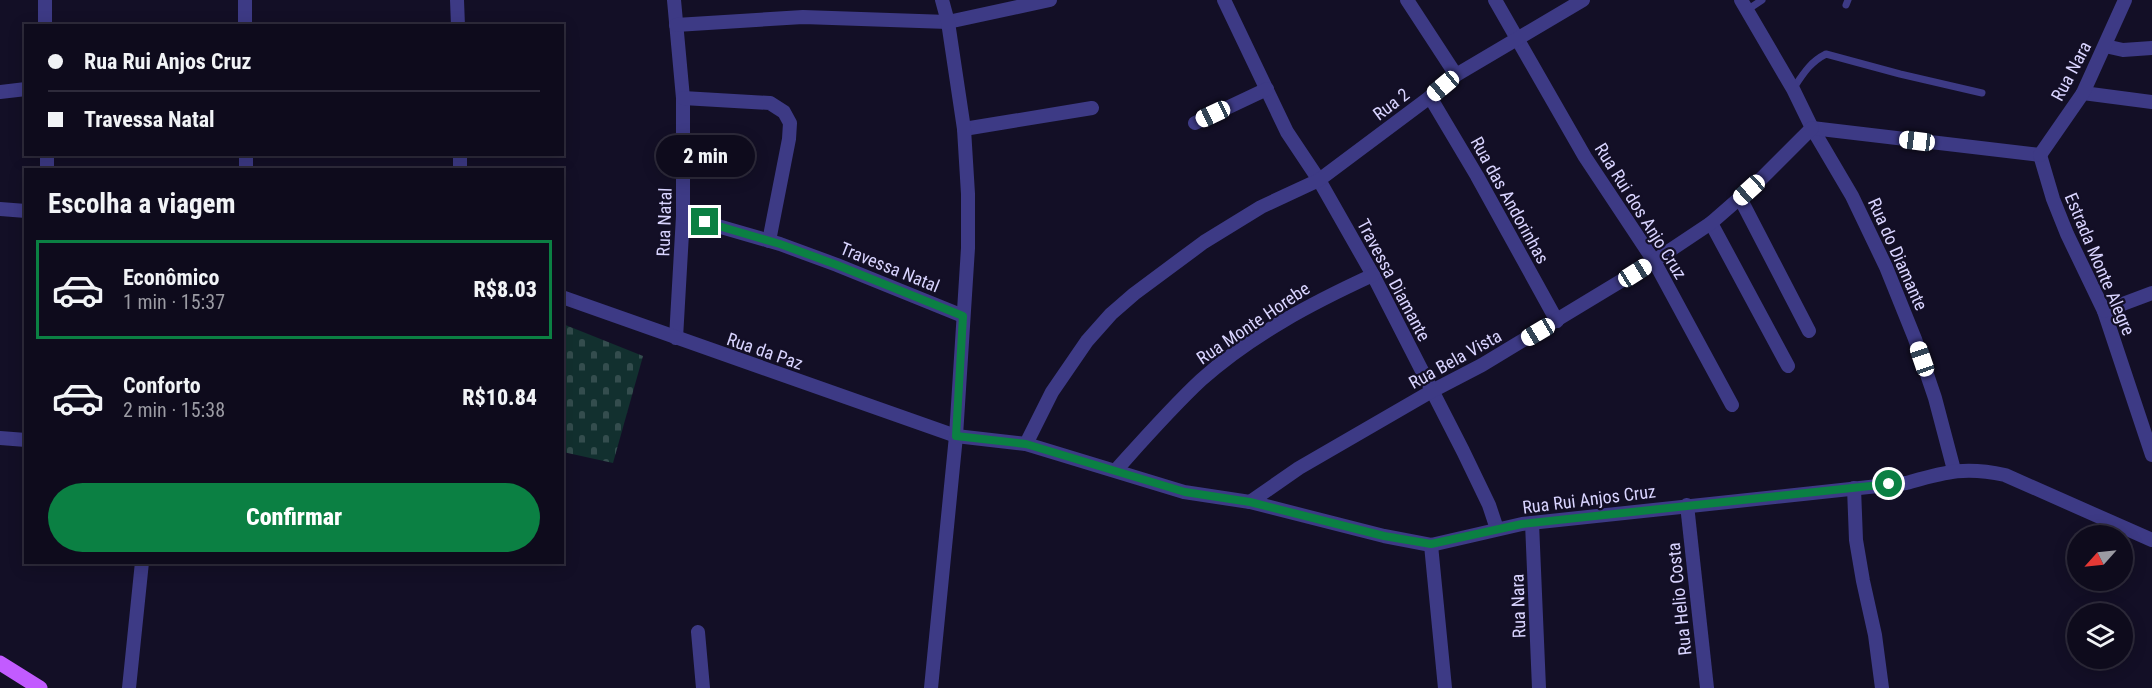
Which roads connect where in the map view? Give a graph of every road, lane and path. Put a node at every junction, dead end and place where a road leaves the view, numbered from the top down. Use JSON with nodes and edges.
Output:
{"nodes":[{"id":1,"x":45,"y":0,"type":"edge"},
{"id":2,"x":245,"y":0,"type":"edge"},
{"id":3,"x":457,"y":0,"type":"edge"},
{"id":4,"x":674,"y":0,"type":"edge"},
{"id":5,"x":942,"y":0,"type":"edge"},
{"id":6,"x":1050,"y":0,"type":"edge"},
{"id":7,"x":1224,"y":0,"type":"edge"},
{"id":8,"x":1407,"y":0,"type":"edge"},
{"id":9,"x":1494,"y":0,"type":"edge"},
{"id":10,"x":1583,"y":0,"type":"edge"},
{"id":11,"x":1762,"y":0,"type":"edge"},
{"id":12,"x":2125,"y":0,"type":"edge"},
{"id":13,"x":1744,"y":5,"type":"edge"},
{"id":14,"x":948,"y":22,"type":"junction"},
{"id":15,"x":45,"y":24,"type":"edge"},
{"id":16,"x":245,"y":24,"type":"edge"},
{"id":17,"x":458,"y":24,"type":"edge"},
{"id":18,"x":676,"y":25,"type":"junction"},
{"id":19,"x":1516,"y":39,"type":"junction"},
{"id":20,"x":2105,"y":46,"type":"junction"},
{"id":21,"x":2152,"y":48,"type":"edge"},
{"id":22,"x":1456,"y":75,"type":"junction"},
{"id":23,"x":24,"y":89,"type":"edge"},
{"id":24,"x":1267,"y":89,"type":"junction"},
{"id":25,"x":1793,"y":89,"type":"junction"},
{"id":26,"x":0,"y":92,"type":"edge"},
{"id":27,"x":1982,"y":93,"type":"dead end"},
{"id":28,"x":2083,"y":93,"type":"junction"},
{"id":29,"x":1430,"y":97,"type":"junction"},
{"id":30,"x":683,"y":98,"type":"junction"},
{"id":31,"x":2152,"y":102,"type":"edge"},
{"id":32,"x":1092,"y":108,"type":"dead end"},
{"id":33,"x":1195,"y":123,"type":"dead end"},
{"id":34,"x":1812,"y":128,"type":"junction"},
{"id":35,"x":964,"y":129,"type":"junction"},
{"id":36,"x":2040,"y":155,"type":"junction"},
{"id":37,"x":1319,"y":180,"type":"junction"},
{"id":38,"x":1740,"y":198,"type":"junction"},
{"id":39,"x":0,"y":209,"type":"edge"},
{"id":40,"x":24,"y":211,"type":"edge"},
{"id":41,"x":683,"y":216,"type":"junction"},
{"id":42,"x":1711,"y":223,"type":"junction"},
{"id":43,"x":769,"y":241,"type":"junction"},
{"id":44,"x":1654,"y":261,"type":"junction"},
{"id":45,"x":1373,"y":274,"type":"junction"},
{"id":46,"x":2152,"y":293,"type":"edge"},
{"id":47,"x":564,"y":298,"type":"edge"},
{"id":48,"x":2104,"y":311,"type":"junction"},
{"id":49,"x":963,"y":316,"type":"junction"},
{"id":50,"x":1557,"y":321,"type":"junction"},
{"id":51,"x":1809,"y":331,"type":"dead end"},
{"id":52,"x":676,"y":338,"type":"junction"},
{"id":53,"x":1788,"y":366,"type":"dead end"},
{"id":54,"x":1432,"y":391,"type":"junction"},
{"id":55,"x":1732,"y":405,"type":"dead end"},
{"id":56,"x":956,"y":436,"type":"junction"},
{"id":57,"x":0,"y":438,"type":"edge"},
{"id":58,"x":24,"y":440,"type":"edge"},
{"id":59,"x":1026,"y":444,"type":"junction"},
{"id":60,"x":2152,"y":455,"type":"edge"},
{"id":61,"x":1116,"y":470,"type":"junction"},
{"id":62,"x":1954,"y":470,"type":"junction"},
{"id":63,"x":1854,"y":488,"type":"junction"},
{"id":64,"x":1250,"y":502,"type":"junction"},
{"id":65,"x":1687,"y":505,"type":"junction"},
{"id":66,"x":1532,"y":523,"type":"junction"},
{"id":67,"x":1497,"y":529,"type":"junction"},
{"id":68,"x":2152,"y":540,"type":"edge"},
{"id":69,"x":1431,"y":544,"type":"junction"},
{"id":70,"x":142,"y":564,"type":"edge"},
{"id":71,"x":698,"y":632,"type":"dead end"},
{"id":72,"x":0,"y":663,"type":"edge"},
{"id":73,"x":40,"y":688,"type":"edge"},
{"id":74,"x":129,"y":688,"type":"edge"},
{"id":75,"x":703,"y":688,"type":"edge"},
{"id":76,"x":931,"y":688,"type":"edge"},
{"id":77,"x":1445,"y":688,"type":"edge"},
{"id":78,"x":1539,"y":688,"type":"edge"},
{"id":79,"x":1707,"y":688,"type":"edge"},
{"id":80,"x":1882,"y":688,"type":"edge"}],
"edges":[{"from":1,"to":15,"type":"street"},
{"from":2,"to":16,"type":"street"},
{"from":3,"to":17,"type":"street"},
{"from":4,"to":18,"type":"street","name":"Rua Natal"},
{"from":5,"to":14,"type":"street"},
{"from":6,"to":14,"type":"street"},
{"from":7,"to":24,"type":"street","name":"Travessa Diamante"},
{"from":8,"to":22,"type":"street"},
{"from":9,"to":19,"type":"street","name":"Rua Rui dos Anjo Cruz"},
{"from":10,"to":19,"type":"street"},
{"from":11,"to":13,"type":"lane"},
{"from":12,"to":20,"type":"street","name":"Rua Nara"},
{"from":13,"to":25,"type":"street","name":"Rua do Diamante"},
{"from":14,"to":18,"type":"street"},
{"from":14,"to":35,"type":"street"},
{"from":18,"to":30,"type":"street","name":"Rua Natal"},
{"from":19,"to":22,"type":"street","name":"Rua 2"},
{"from":19,"to":44,"type":"street","name":"Rua Rui dos Anjo Cruz"},
{"from":20,"to":21,"type":"street"},
{"from":20,"to":28,"type":"street","name":"Rua Nara"},
{"from":22,"to":29,"type":"street","name":"Rua 2"},
{"from":23,"to":26,"type":"street"},
{"from":24,"to":33,"type":"street"},
{"from":24,"to":37,"type":"street","name":"Travessa Diamante"},
{"from":25,"to":27,"type":"lane"},
{"from":25,"to":34,"type":"street","name":"Rua do Diamante"},
{"from":28,"to":31,"type":"street"},
{"from":28,"to":36,"type":"street","name":"Rua Nara"},
{"from":29,"to":37,"type":"street","name":"Rua 2"},
{"from":29,"to":50,"type":"street","name":"Rua das Andorinhas"},
{"from":30,"to":41,"type":"street","name":"Rua Natal"},
{"from":30,"to":43,"type":"street"},
{"from":32,"to":35,"type":"street"},
{"from":34,"to":36,"type":"street"},
{"from":34,"to":38,"type":"street","name":"Rua Bela Vista"},
{"from":34,"to":62,"type":"street","name":"Rua do Diamante"},
{"from":35,"to":49,"type":"street"},
{"from":36,"to":48,"type":"street","name":"Estrada Monte Alegre"},
{"from":37,"to":45,"type":"street","name":"Travessa Diamante"},
{"from":37,"to":59,"type":"street","name":"Rua 2"},
{"from":38,"to":42,"type":"street","name":"Rua Bela Vista"},
{"from":38,"to":51,"type":"street"},
{"from":39,"to":40,"type":"street"},
{"from":41,"to":43,"type":"street","name":"Travessa Natal"},
{"from":41,"to":52,"type":"street","name":"Rua Natal"},
{"from":42,"to":44,"type":"street","name":"Rua Bela Vista"},
{"from":42,"to":53,"type":"street"},
{"from":43,"to":49,"type":"street","name":"Travessa Natal"},
{"from":44,"to":50,"type":"street","name":"Rua Bela Vista"},
{"from":44,"to":55,"type":"street","name":"Rua Rui dos Anjo Cruz"},
{"from":45,"to":54,"type":"street","name":"Travessa Diamante"},
{"from":45,"to":61,"type":"street","name":"Rua Monte Horebe"},
{"from":46,"to":48,"type":"street"},
{"from":47,"to":52,"type":"street","name":"Rua da Paz"},
{"from":48,"to":60,"type":"street","name":"Estrada Monte Alegre"},
{"from":49,"to":56,"type":"street"},
{"from":50,"to":54,"type":"street","name":"Rua Bela Vista"},
{"from":52,"to":56,"type":"street","name":"Rua da Paz"},
{"from":54,"to":64,"type":"street","name":"Rua Bela Vista"},
{"from":54,"to":67,"type":"street","name":"Travessa Diamante"},
{"from":56,"to":59,"type":"street","name":"Rua Rui Anjos Cruz"},
{"from":56,"to":76,"type":"street"},
{"from":57,"to":58,"type":"street"},
{"from":59,"to":61,"type":"street","name":"Rua Rui Anjos Cruz"},
{"from":61,"to":64,"type":"street","name":"Rua Rui Anjos Cruz"},
{"from":62,"to":63,"type":"street","name":"Rua Rui Anjos Cruz"},
{"from":62,"to":68,"type":"street","name":"Rua Rui Anjos Cruz"},
{"from":63,"to":65,"type":"street","name":"Rua Rui Anjos Cruz"},
{"from":63,"to":80,"type":"street"},
{"from":64,"to":69,"type":"street","name":"Rua Rui Anjos Cruz"},
{"from":65,"to":66,"type":"street","name":"Rua Rui Anjos Cruz"},
{"from":65,"to":79,"type":"street","name":"Rua Helio Costa"},
{"from":66,"to":67,"type":"street","name":"Rua Rui Anjos Cruz"},
{"from":66,"to":78,"type":"street","name":"Rua Nara"},
{"from":67,"to":69,"type":"street","name":"Rua Rui Anjos Cruz"},
{"from":69,"to":77,"type":"street"},
{"from":70,"to":74,"type":"street"},
{"from":71,"to":75,"type":"street"},
{"from":72,"to":73,"type":"main road"}]}
